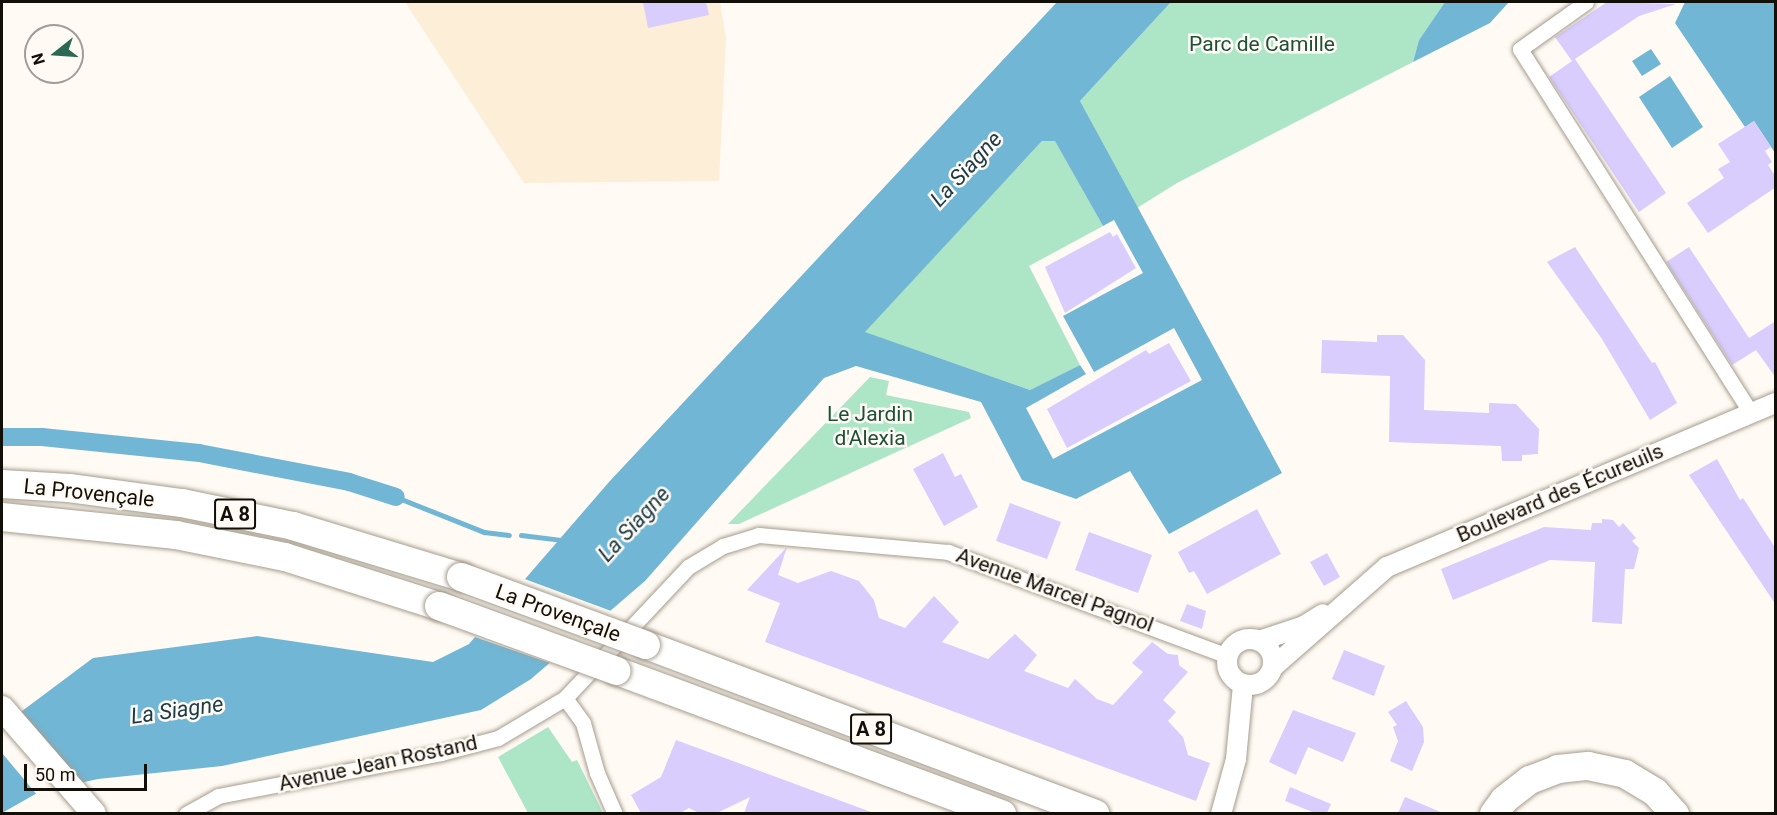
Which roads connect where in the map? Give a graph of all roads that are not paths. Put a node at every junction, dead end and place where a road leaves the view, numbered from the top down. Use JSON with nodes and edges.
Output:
{"nodes":[{"id":1,"x":1586,"y":2,"type":"edge"},
{"id":2,"x":1776,"y":403,"type":"edge"},
{"id":3,"x":1751,"y":413,"type":"junction"},
{"id":4,"x":2,"y":484,"type":"edge"},
{"id":5,"x":2,"y":517,"type":"edge"},
{"id":6,"x":1351,"y":596,"type":"junction"},
{"id":7,"x":1259,"y":641,"type":"junction"},
{"id":8,"x":1228,"y":656,"type":"junction"},
{"id":9,"x":1273,"y":667,"type":"junction"},
{"id":10,"x":1244,"y":685,"type":"junction"},
{"id":11,"x":565,"y":698,"type":"junction"},
{"id":12,"x":2,"y":708,"type":"edge"},
{"id":13,"x":2,"y":726,"type":"edge"},
{"id":14,"x":80,"y":807,"type":"edge"},
{"id":15,"x":992,"y":811,"type":"edge"},
{"id":16,"x":186,"y":813,"type":"edge"},
{"id":17,"x":615,"y":813,"type":"edge"},
{"id":18,"x":1095,"y":813,"type":"edge"},
{"id":19,"x":1221,"y":813,"type":"edge"},
{"id":20,"x":1494,"y":813,"type":"edge"},
{"id":21,"x":1511,"y":813,"type":"edge"},
{"id":22,"x":1656,"y":813,"type":"edge"},
{"id":23,"x":1675,"y":813,"type":"edge"}],
"edges":[{"from":1,"to":3,"type":"street"},
{"from":2,"to":3,"type":"street","name":"Boulevard des Écureuils"},
{"from":3,"to":6,"type":"street","name":"Boulevard des Écureuils"},
{"from":4,"to":18,"type":"highway","name":"La Provençale","number":"A 8","bridge":true},
{"from":5,"to":15,"type":"highway","name":"La Provençale","number":"A 8","bridge":true},
{"from":6,"to":7,"type":"street","name":"Boulevard des Écureuils"},
{"from":6,"to":9,"type":"street","name":"Boulevard des Écureuils"},
{"from":7,"to":8,"type":"street"},
{"from":7,"to":9,"type":"street"},
{"from":8,"to":10,"type":"street"},
{"from":8,"to":11,"type":"street","name":"Avenue Marcel Pagnol"},
{"from":9,"to":10,"type":"street"},
{"from":10,"to":19,"type":"street"},
{"from":11,"to":16,"type":"street","name":"Avenue Jean Rostand"},
{"from":11,"to":17,"type":"street"},
{"from":12,"to":14,"type":"main road"},
{"from":13,"to":14,"type":"main road"},
{"from":20,"to":23,"type":"highway"},
{"from":21,"to":22,"type":"highway"}]}
